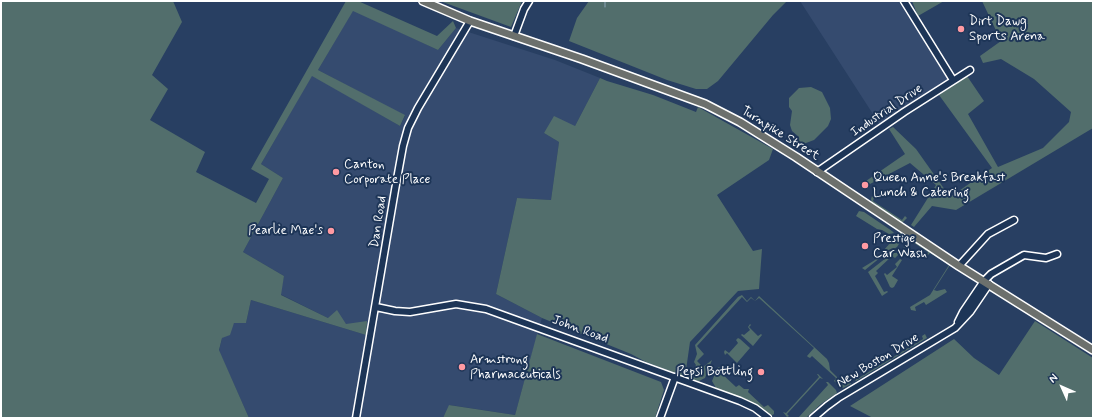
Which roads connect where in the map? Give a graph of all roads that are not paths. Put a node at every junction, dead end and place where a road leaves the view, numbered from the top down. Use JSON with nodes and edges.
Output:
{"nodes":[{"id":1,"x":423,"y":1,"type":"edge"},
{"id":2,"x":529,"y":1,"type":"edge"},
{"id":3,"x":904,"y":1,"type":"edge"},
{"id":4,"x":470,"y":21,"type":"junction"},
{"id":5,"x":514,"y":36,"type":"junction"},
{"id":6,"x":970,"y":70,"type":"dead end"},
{"id":7,"x":953,"y":80,"type":"junction"},
{"id":8,"x":817,"y":172,"type":"junction"},
{"id":9,"x":1014,"y":220,"type":"dead end"},
{"id":10,"x":1057,"y":254,"type":"dead end"},
{"id":11,"x":960,"y":266,"type":"junction"},
{"id":12,"x":986,"y":283,"type":"junction"},
{"id":13,"x":376,"y":307,"type":"junction"},
{"id":14,"x":1093,"y":350,"type":"edge"},
{"id":15,"x":675,"y":377,"type":"junction"},
{"id":16,"x":356,"y":418,"type":"edge"},
{"id":17,"x":660,"y":418,"type":"edge"},
{"id":18,"x":768,"y":418,"type":"edge"},
{"id":19,"x":813,"y":418,"type":"edge"}],
"edges":[{"from":1,"to":4,"type":"main road","name":"Turnpike Street"},
{"from":2,"to":5,"type":"street"},
{"from":3,"to":7,"type":"street"},
{"from":4,"to":5,"type":"main road","name":"Turnpike Street"},
{"from":4,"to":13,"type":"street","name":"Dan Road"},
{"from":5,"to":8,"type":"main road","name":"Turnpike Street"},
{"from":6,"to":7,"type":"street","name":"Industrial Drive"},
{"from":7,"to":8,"type":"street","name":"Industrial Drive"},
{"from":8,"to":11,"type":"main road","name":"Turnpike Street"},
{"from":9,"to":11,"type":"street"},
{"from":10,"to":12,"type":"street","name":"New Boston Drive"},
{"from":11,"to":12,"type":"main road","name":"Turnpike Street"},
{"from":12,"to":14,"type":"main road","name":"Turnpike Street"},
{"from":12,"to":19,"type":"street","name":"New Boston Drive"},
{"from":13,"to":15,"type":"street","name":"John Road"},
{"from":13,"to":16,"type":"street","name":"Dan Road"},
{"from":15,"to":17,"type":"street"},
{"from":15,"to":18,"type":"street","name":"John Road"}]}
